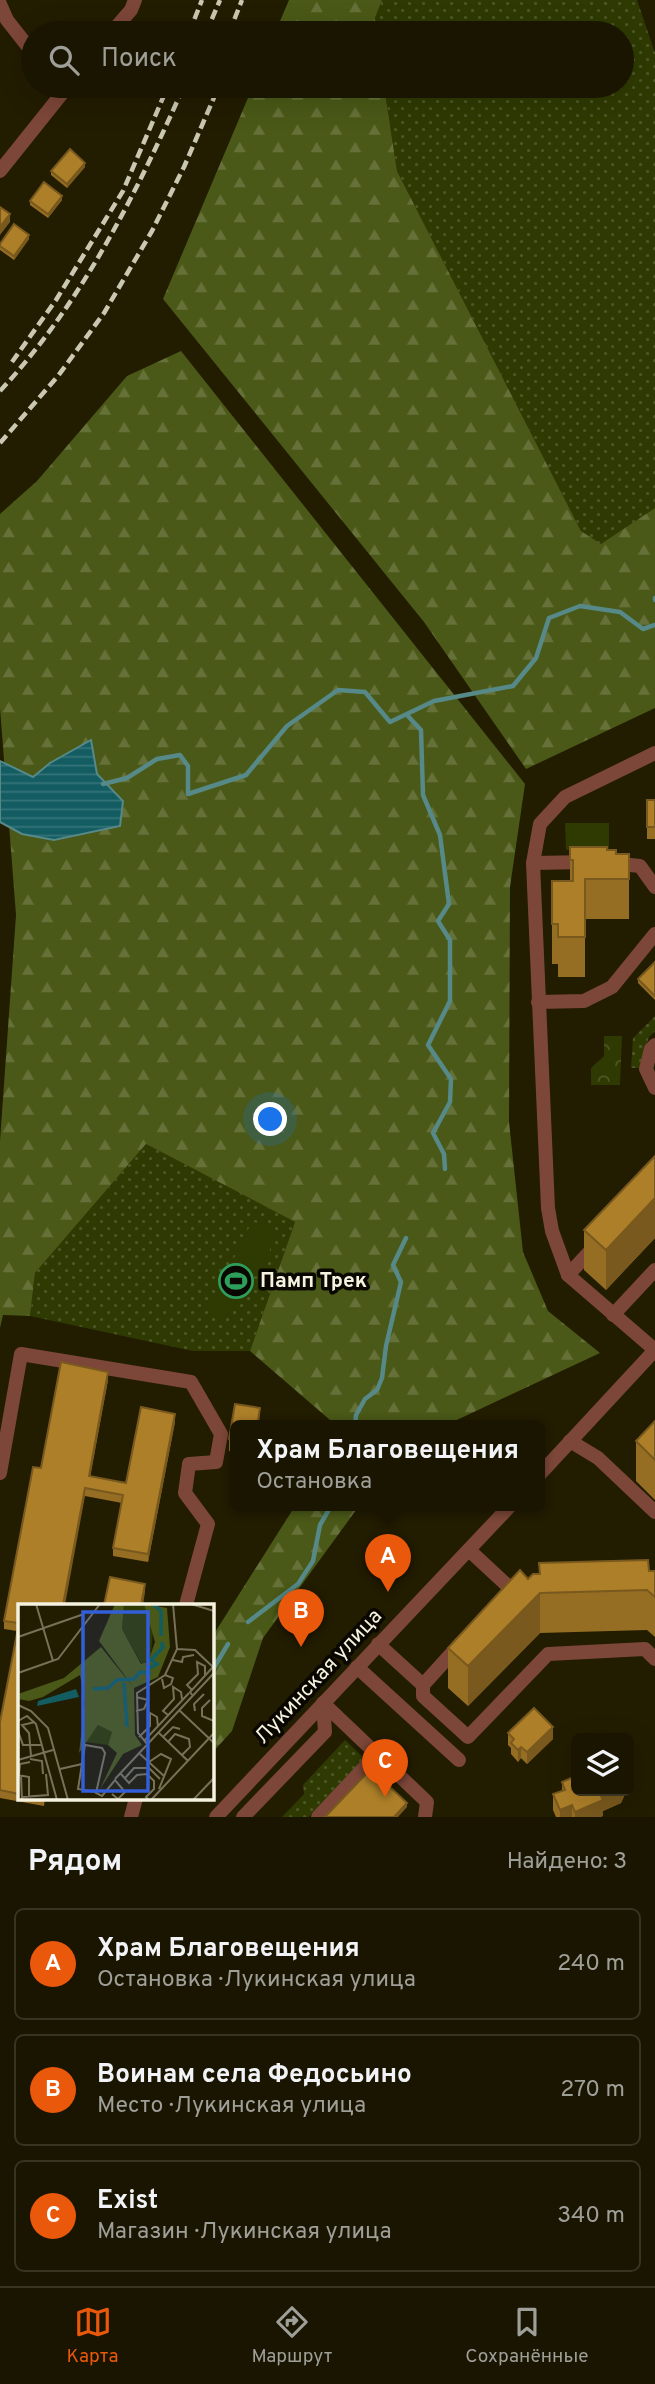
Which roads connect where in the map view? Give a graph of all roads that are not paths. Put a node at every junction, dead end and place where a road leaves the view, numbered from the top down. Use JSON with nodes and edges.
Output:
{"nodes":[{"id":1,"x":135,"y":0,"type":"edge"},
{"id":2,"x":0,"y":4,"type":"edge"},
{"id":3,"x":121,"y":21,"type":"edge"},
{"id":4,"x":4,"y":24,"type":"edge"},
{"id":5,"x":21,"y":41,"type":"edge"},
{"id":6,"x":56,"y":98,"type":"edge"},
{"id":7,"x":0,"y":171,"type":"edge"},
{"id":8,"x":655,"y":753,"type":"edge"},
{"id":9,"x":533,"y":863,"type":"junction"},
{"id":10,"x":655,"y":887,"type":"edge"},
{"id":11,"x":655,"y":934,"type":"edge"},
{"id":12,"x":538,"y":1002,"type":"junction"},
{"id":13,"x":655,"y":1045,"type":"edge"},
{"id":14,"x":655,"y":1088,"type":"edge"},
{"id":15,"x":603,"y":1237,"type":"edge"},
{"id":16,"x":655,"y":1270,"type":"edge"},
{"id":17,"x":568,"y":1275,"type":"junction"},
{"id":18,"x":613,"y":1315,"type":"junction"},
{"id":19,"x":655,"y":1350,"type":"edge"},
{"id":20,"x":570,"y":1441,"type":"junction"},
{"id":21,"x":545,"y":1468,"type":"edge"},
{"id":22,"x":0,"y":1473,"type":"edge"},
{"id":23,"x":505,"y":1511,"type":"edge"},
{"id":24,"x":655,"y":1512,"type":"edge"},
{"id":25,"x":469,"y":1550,"type":"junction"},
{"id":26,"x":511,"y":1592,"type":"edge"},
{"id":27,"x":186,"y":1604,"type":"edge"},
{"id":28,"x":467,"y":1637,"type":"edge"},
{"id":29,"x":378,"y":1644,"type":"junction"},
{"id":30,"x":655,"y":1659,"type":"edge"},
{"id":31,"x":357,"y":1667,"type":"junction"},
{"id":32,"x":423,"y":1685,"type":"junction"},
{"id":33,"x":323,"y":1703,"type":"junction"},
{"id":34,"x":377,"y":1754,"type":"junction"},
{"id":35,"x":459,"y":1760,"type":"dead end"},
{"id":36,"x":135,"y":1800,"type":"edge"},
{"id":37,"x":131,"y":1817,"type":"edge"},
{"id":38,"x":216,"y":1817,"type":"edge"},
{"id":39,"x":243,"y":1817,"type":"edge"},
{"id":40,"x":318,"y":1817,"type":"edge"},
{"id":41,"x":425,"y":1817,"type":"edge"}],
"edges":[{"from":1,"to":3,"type":"street"},
{"from":2,"to":4,"type":"street"},
{"from":4,"to":5,"type":"street"},
{"from":6,"to":7,"type":"street"},
{"from":8,"to":9,"type":"street"},
{"from":9,"to":10,"type":"street"},
{"from":9,"to":12,"type":"street"},
{"from":11,"to":12,"type":"street"},
{"from":12,"to":17,"type":"street"},
{"from":13,"to":14,"type":"street"},
{"from":15,"to":17,"type":"street"},
{"from":16,"to":18,"type":"street"},
{"from":17,"to":18,"type":"street"},
{"from":18,"to":19,"type":"street"},
{"from":19,"to":20,"type":"street"},
{"from":20,"to":21,"type":"street"},
{"from":20,"to":24,"type":"street"},
{"from":22,"to":27,"type":"street"},
{"from":23,"to":25,"type":"street","name":"Лукинская улица"},
{"from":25,"to":26,"type":"street"},
{"from":25,"to":29,"type":"street","name":"Лукинская улица"},
{"from":28,"to":32,"type":"street"},
{"from":29,"to":31,"type":"street","name":"Лукинская улица"},
{"from":29,"to":32,"type":"street"},
{"from":30,"to":32,"type":"street"},
{"from":31,"to":33,"type":"street","name":"Лукинская улица"},
{"from":31,"to":35,"type":"street"},
{"from":33,"to":34,"type":"street"},
{"from":33,"to":38,"type":"street","name":"Лукинская улица"},
{"from":33,"to":39,"type":"street"},
{"from":34,"to":40,"type":"street"},
{"from":34,"to":41,"type":"street"},
{"from":36,"to":37,"type":"street"}]}
